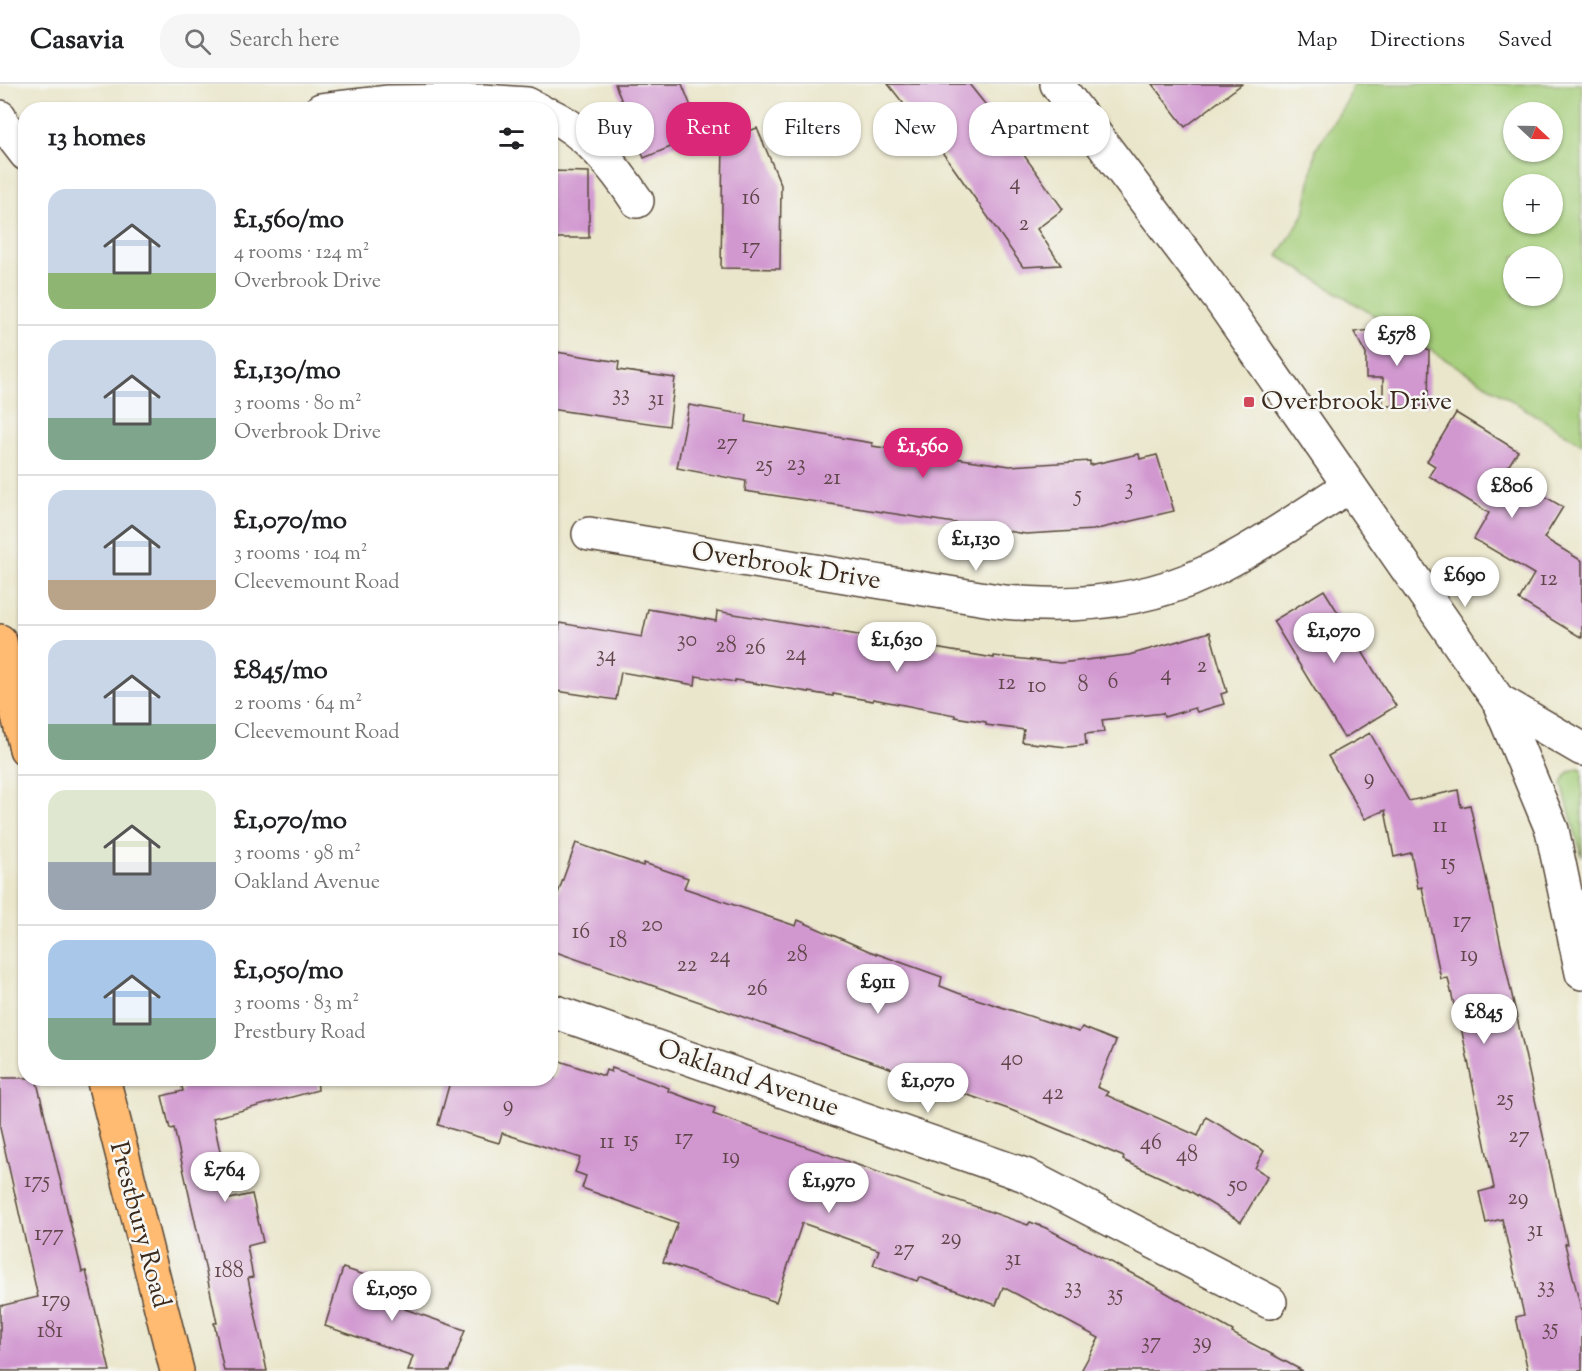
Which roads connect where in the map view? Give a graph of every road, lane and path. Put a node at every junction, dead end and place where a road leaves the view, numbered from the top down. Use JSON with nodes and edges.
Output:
{"nodes":[{"id":1,"x":1057,"y":84,"type":"edge"},
{"id":2,"x":389,"y":102,"type":"edge"},
{"id":3,"x":498,"y":102,"type":"edge"},
{"id":4,"x":0,"y":117,"type":"edge"},
{"id":5,"x":558,"y":119,"type":"edge"},
{"id":6,"x":18,"y":144,"type":"edge"},
{"id":7,"x":637,"y":201,"type":"dead end"},
{"id":8,"x":1349,"y":486,"type":"junction"},
{"id":9,"x":589,"y":534,"type":"dead end"},
{"id":10,"x":0,"y":641,"type":"edge"},
{"id":11,"x":1497,"y":700,"type":"junction"},
{"id":12,"x":18,"y":716,"type":"edge"},
{"id":13,"x":1582,"y":749,"type":"edge"},
{"id":14,"x":1580,"y":958,"type":"edge"},
{"id":15,"x":558,"y":1013,"type":"edge"},
{"id":16,"x":105,"y":1086,"type":"edge"},
{"id":17,"x":1270,"y":1302,"type":"dead end"},
{"id":18,"x":177,"y":1371,"type":"edge"}],
"edges":[{"from":1,"to":8,"type":"street"},
{"from":2,"to":3,"type":"street"},
{"from":4,"to":6,"type":"street"},
{"from":5,"to":7,"type":"street"},
{"from":8,"to":9,"type":"street","name":"Overbrook Drive"},
{"from":8,"to":11,"type":"street"},
{"from":10,"to":12,"type":"main road"},
{"from":11,"to":13,"type":"street"},
{"from":11,"to":14,"type":"street"},
{"from":15,"to":17,"type":"street","name":"Oakland Avenue"},
{"from":16,"to":18,"type":"main road","name":"Prestbury Road"}]}
